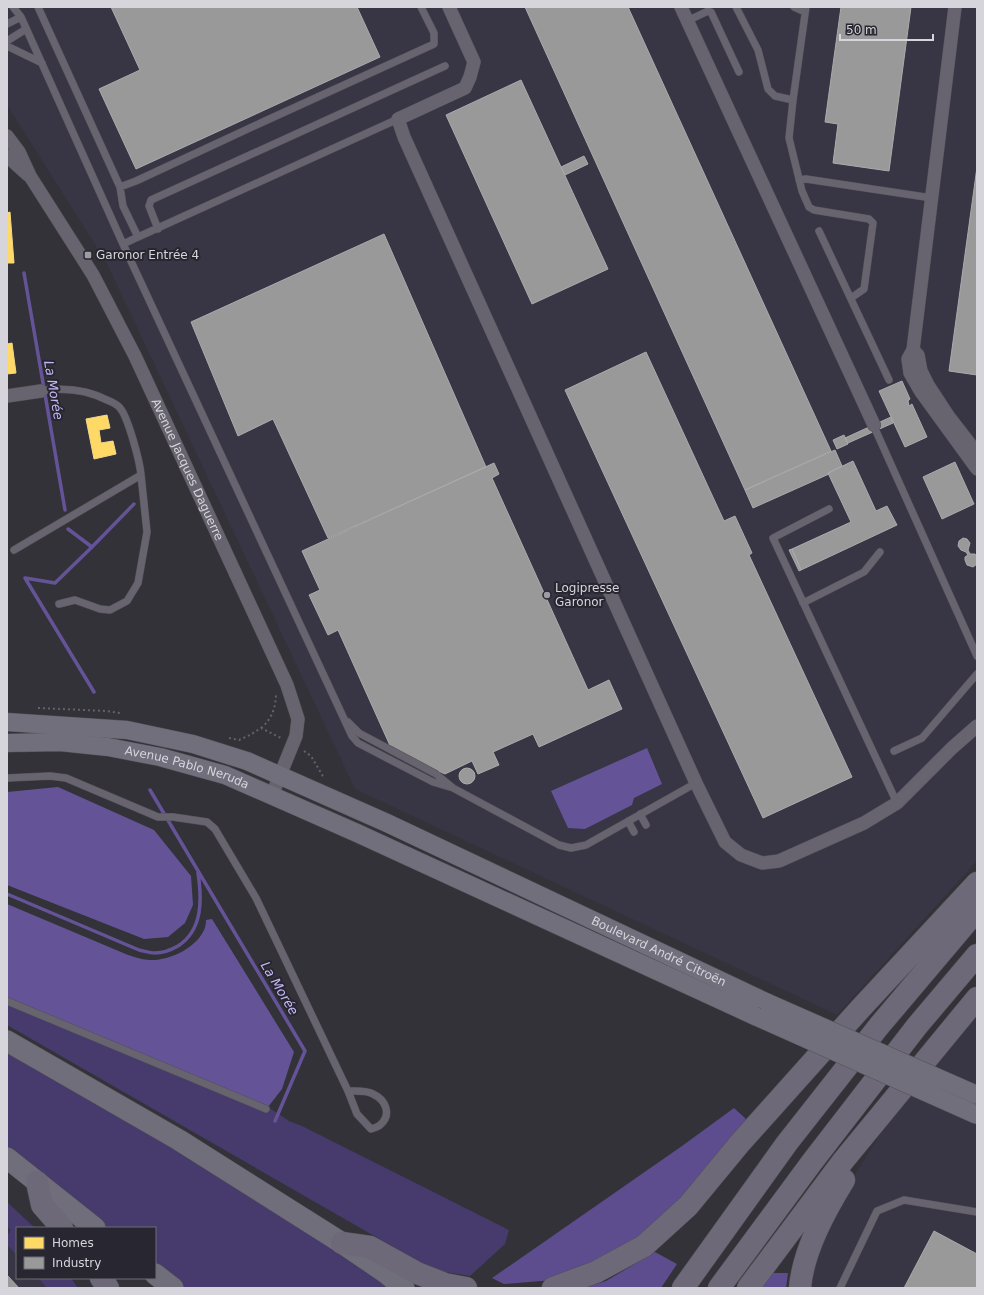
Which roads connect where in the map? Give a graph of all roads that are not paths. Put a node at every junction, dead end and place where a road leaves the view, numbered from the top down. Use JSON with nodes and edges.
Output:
{"nodes":[{"id":1,"x":13,"y":7,"type":"edge"},
{"id":2,"x":38,"y":7,"type":"edge"},
{"id":3,"x":421,"y":7,"type":"edge"},
{"id":4,"x":449,"y":7,"type":"edge"},
{"id":5,"x":681,"y":7,"type":"edge"},
{"id":6,"x":736,"y":7,"type":"edge"},
{"id":7,"x":794,"y":7,"type":"edge"},
{"id":8,"x":955,"y":7,"type":"edge"},
{"id":9,"x":806,"y":10,"type":"edge"},
{"id":10,"x":21,"y":17,"type":"junction"},
{"id":11,"x":687,"y":21,"type":"junction"},
{"id":12,"x":7,"y":24,"type":"edge"},
{"id":13,"x":26,"y":29,"type":"junction"},
{"id":14,"x":7,"y":41,"type":"edge"},
{"id":15,"x":7,"y":46,"type":"edge"},
{"id":16,"x":42,"y":63,"type":"junction"},
{"id":17,"x":445,"y":66,"type":"dead end"},
{"id":18,"x":739,"y":72,"type":"dead end"},
{"id":19,"x":793,"y":100,"type":"junction"},
{"id":20,"x":398,"y":119,"type":"junction"},
{"id":21,"x":7,"y":136,"type":"edge"},
{"id":22,"x":7,"y":156,"type":"edge"},
{"id":23,"x":30,"y":176,"type":"junction"},
{"id":24,"x":798,"y":180,"type":"junction"},
{"id":25,"x":120,"y":187,"type":"junction"},
{"id":26,"x":932,"y":198,"type":"junction"},
{"id":27,"x":158,"y":229,"type":"junction"},
{"id":28,"x":819,"y":231,"type":"dead end"},
{"id":29,"x":138,"y":238,"type":"junction"},
{"id":30,"x":123,"y":244,"type":"junction"},
{"id":31,"x":851,"y":298,"type":"junction"},
{"id":32,"x":913,"y":350,"type":"junction"},
{"id":33,"x":889,"y":380,"type":"dead end"},
{"id":34,"x":41,"y":391,"type":"joint"},
{"id":35,"x":7,"y":396,"type":"edge"},
{"id":36,"x":875,"y":428,"type":"joint"},
{"id":37,"x":977,"y":453,"type":"edge"},
{"id":38,"x":977,"y":469,"type":"edge"},
{"id":39,"x":142,"y":475,"type":"junction"},
{"id":40,"x":829,"y":509,"type":"dead end"},
{"id":41,"x":14,"y":550,"type":"dead end"},
{"id":42,"x":880,"y":552,"type":"dead end"},
{"id":43,"x":803,"y":603,"type":"junction"},
{"id":44,"x":59,"y":604,"type":"dead end"},
{"id":45,"x":977,"y":656,"type":"edge"},
{"id":46,"x":977,"y":674,"type":"edge"},
{"id":47,"x":7,"y":722,"type":"edge"},
{"id":48,"x":977,"y":726,"type":"edge"},
{"id":49,"x":7,"y":743,"type":"edge"},
{"id":50,"x":894,"y":751,"type":"dead end"},
{"id":51,"x":280,"y":775,"type":"junction"},
{"id":52,"x":7,"y":778,"type":"edge"},
{"id":53,"x":696,"y":783,"type":"junction"},
{"id":54,"x":272,"y":795,"type":"junction"},
{"id":55,"x":343,"y":803,"type":"joint"},
{"id":56,"x":897,"y":803,"type":"junction"},
{"id":57,"x":640,"y":814,"type":"junction"},
{"id":58,"x":628,"y":821,"type":"junction"},
{"id":59,"x":646,"y":825,"type":"dead end"},
{"id":60,"x":634,"y":832,"type":"dead end"},
{"id":61,"x":357,"y":833,"type":"joint"},
{"id":62,"x":977,"y":883,"type":"edge"},
{"id":63,"x":977,"y":910,"type":"edge"},
{"id":64,"x":977,"y":955,"type":"edge"},
{"id":65,"x":977,"y":998,"type":"edge"},
{"id":66,"x":7,"y":1001,"type":"edge"},
{"id":67,"x":7,"y":1041,"type":"edge"},
{"id":68,"x":348,"y":1090,"type":"junction"},
{"id":69,"x":977,"y":1094,"type":"edge"},
{"id":70,"x":266,"y":1110,"type":"dead end"},
{"id":71,"x":977,"y":1115,"type":"edge"},
{"id":72,"x":7,"y":1158,"type":"edge"},
{"id":73,"x":843,"y":1161,"type":"junction"},
{"id":74,"x":37,"y":1182,"type":"junction"},
{"id":75,"x":977,"y":1212,"type":"edge"},
{"id":76,"x":61,"y":1227,"type":"edge"},
{"id":77,"x":94,"y":1227,"type":"edge"},
{"id":78,"x":342,"y":1243,"type":"junction"},
{"id":79,"x":156,"y":1275,"type":"edge"},
{"id":80,"x":103,"y":1279,"type":"edge"},
{"id":81,"x":108,"y":1288,"type":"edge"},
{"id":82,"x":173,"y":1288,"type":"edge"},
{"id":83,"x":404,"y":1288,"type":"edge"},
{"id":84,"x":466,"y":1288,"type":"edge"},
{"id":85,"x":553,"y":1288,"type":"edge"},
{"id":86,"x":683,"y":1288,"type":"edge"},
{"id":87,"x":719,"y":1288,"type":"edge"},
{"id":88,"x":748,"y":1288,"type":"edge"},
{"id":89,"x":800,"y":1288,"type":"edge"},
{"id":90,"x":840,"y":1288,"type":"edge"}],
"edges":[{"from":1,"to":10,"type":"lane"},
{"from":2,"to":25,"type":"lane"},
{"from":3,"to":25,"type":"lane"},
{"from":4,"to":20,"type":"street"},
{"from":5,"to":11,"type":"street"},
{"from":6,"to":19,"type":"lane"},
{"from":7,"to":9,"type":"lane"},
{"from":8,"to":26,"type":"street"},
{"from":9,"to":19,"type":"lane"},
{"from":10,"to":12,"type":"lane"},
{"from":10,"to":13,"type":"lane"},
{"from":11,"to":18,"type":"lane"},
{"from":11,"to":36,"type":"street"},
{"from":13,"to":14,"type":"lane"},
{"from":13,"to":16,"type":"lane"},
{"from":15,"to":16,"type":"lane"},
{"from":16,"to":30,"type":"lane"},
{"from":17,"to":27,"type":"lane"},
{"from":19,"to":24,"type":"lane"},
{"from":20,"to":27,"type":"lane"},
{"from":20,"to":53,"type":"street"},
{"from":21,"to":23,"type":"street","name":"Avenue Jacques Daguerre"},
{"from":22,"to":23,"type":"street","name":"Avenue Jacques Daguerre"},
{"from":23,"to":51,"type":"street","name":"Avenue Jacques Daguerre"},
{"from":24,"to":26,"type":"lane"},
{"from":24,"to":31,"type":"lane"},
{"from":25,"to":29,"type":"lane"},
{"from":26,"to":32,"type":"street"},
{"from":27,"to":29,"type":"lane"},
{"from":28,"to":31,"type":"lane"},
{"from":29,"to":30,"type":"lane"},
{"from":30,"to":58,"type":"lane"},
{"from":31,"to":33,"type":"lane"},
{"from":32,"to":37,"type":"street"},
{"from":32,"to":38,"type":"street"},
{"from":34,"to":35,"type":"street"},
{"from":34,"to":39,"type":"lane"},
{"from":36,"to":45,"type":"lane"},
{"from":39,"to":41,"type":"lane"},
{"from":39,"to":44,"type":"lane"},
{"from":40,"to":43,"type":"lane"},
{"from":42,"to":43,"type":"lane"},
{"from":43,"to":56,"type":"lane"},
{"from":46,"to":50,"type":"lane"},
{"from":47,"to":51,"type":"main road","name":"Avenue Pablo Neruda"},
{"from":48,"to":56,"type":"street"},
{"from":49,"to":54,"type":"main road","name":"Avenue Pablo Neruda"},
{"from":51,"to":54,"type":"street","name":"Avenue Jacques Daguerre"},
{"from":51,"to":55,"type":"main road","name":"Avenue Pablo Neruda"},
{"from":52,"to":68,"type":"lane"},
{"from":53,"to":56,"type":"street"},
{"from":53,"to":57,"type":"lane"},
{"from":54,"to":61,"type":"main road","name":"Avenue Pablo Neruda"},
{"from":55,"to":69,"type":"main road","name":"Boulevard André Citroën","bridge":true},
{"from":57,"to":58,"type":"lane"},
{"from":57,"to":59,"type":"lane"},
{"from":58,"to":60,"type":"lane"},
{"from":61,"to":71,"type":"main road","name":"Boulevard André Citroën","bridge":true},
{"from":62,"to":85,"type":"highway"},
{"from":63,"to":86,"type":"highway"},
{"from":64,"to":87,"type":"highway"},
{"from":65,"to":73,"type":"highway"},
{"from":66,"to":70,"type":"lane"},
{"from":67,"to":78,"type":"main road"},
{"from":68,"to":68,"type":"lane"},
{"from":72,"to":74,"type":"main road"},
{"from":73,"to":88,"type":"highway"},
{"from":73,"to":89,"type":"highway"},
{"from":74,"to":76,"type":"highway"},
{"from":74,"to":77,"type":"main road"},
{"from":75,"to":90,"type":"lane"},
{"from":78,"to":83,"type":"main road"},
{"from":78,"to":84,"type":"highway"},
{"from":79,"to":82,"type":"main road"},
{"from":80,"to":81,"type":"highway"}]}
